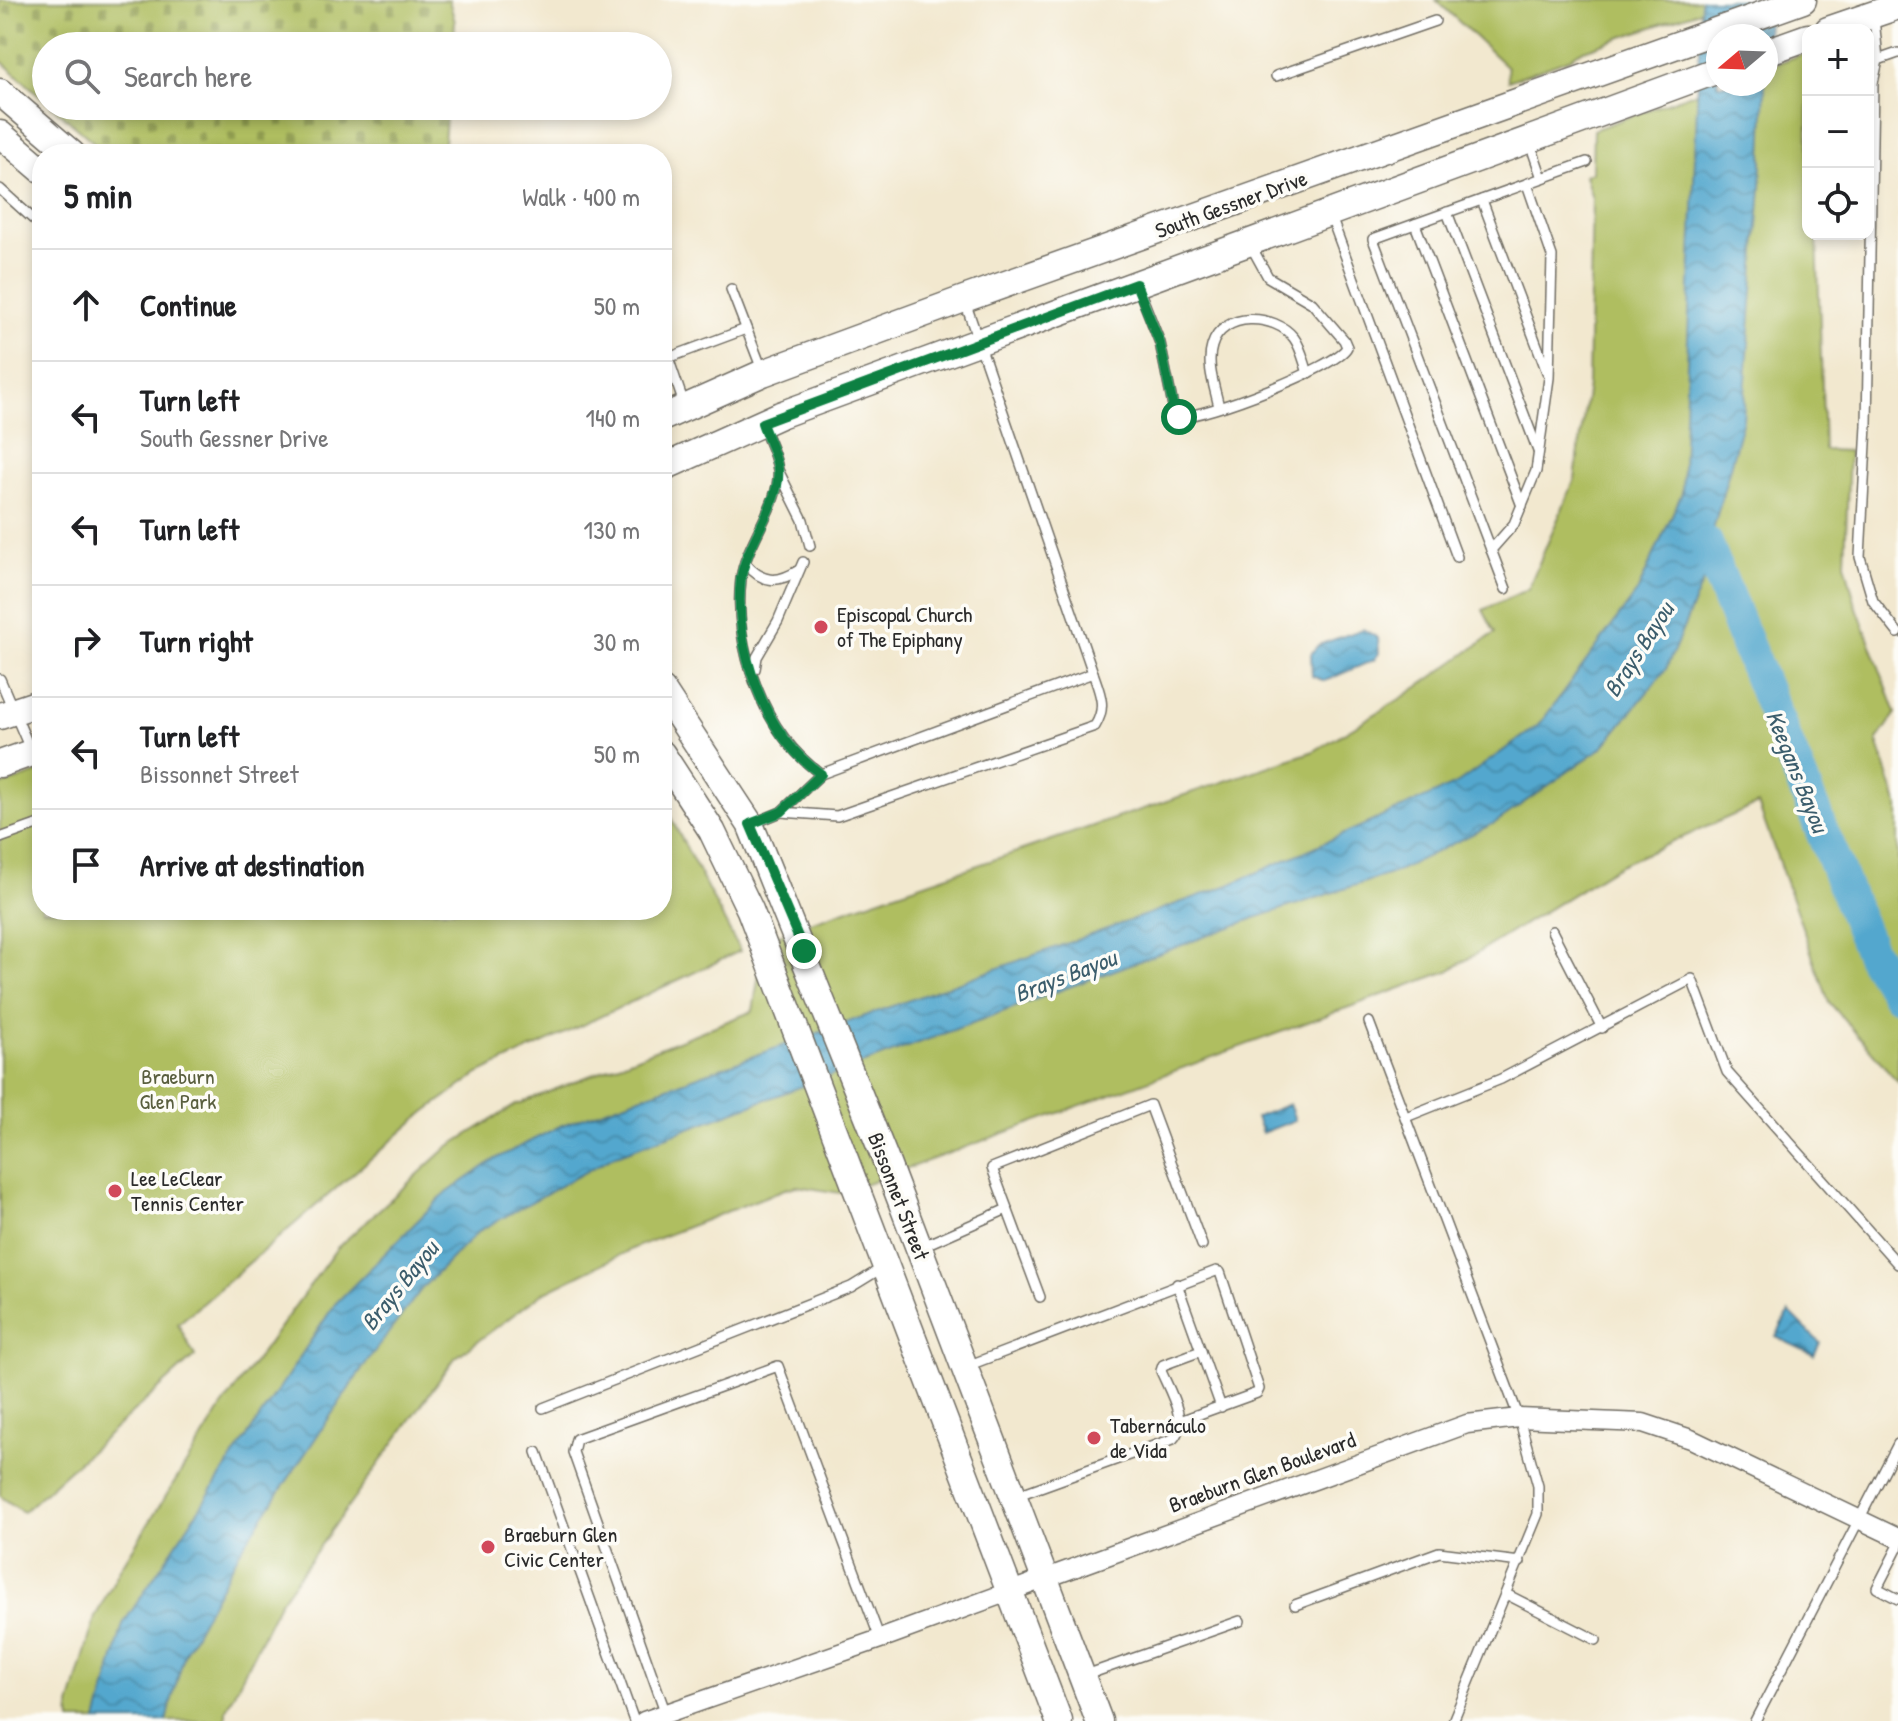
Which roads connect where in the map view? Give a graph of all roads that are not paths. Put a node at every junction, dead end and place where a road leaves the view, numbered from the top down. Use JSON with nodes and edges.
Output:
{"nodes":[{"id":1,"x":1803,"y":0,"type":"edge"},
{"id":2,"x":1886,"y":10,"type":"edge"},
{"id":3,"x":1435,"y":21,"type":"dead end"},
{"id":4,"x":1845,"y":24,"type":"edge"},
{"id":5,"x":1802,"y":39,"type":"edge"},
{"id":6,"x":1778,"y":48,"type":"edge"},
{"id":7,"x":1898,"y":53,"type":"edge"},
{"id":8,"x":1878,"y":60,"type":"junction"},
{"id":9,"x":1706,"y":74,"type":"edge"},
{"id":10,"x":1276,"y":76,"type":"dead end"},
{"id":11,"x":0,"y":92,"type":"edge"},
{"id":12,"x":32,"y":120,"type":"edge"},
{"id":13,"x":33,"y":120,"type":"edge"},
{"id":14,"x":1529,"y":141,"type":"junction"},
{"id":15,"x":2,"y":142,"type":"edge"},
{"id":16,"x":60,"y":144,"type":"edge"},
{"id":17,"x":1587,"y":162,"type":"dead end"},
{"id":18,"x":32,"y":163,"type":"edge"},
{"id":19,"x":1312,"y":175,"type":"junction"},
{"id":20,"x":1542,"y":178,"type":"junction"},
{"id":21,"x":1527,"y":184,"type":"junction"},
{"id":22,"x":0,"y":189,"type":"edge"},
{"id":23,"x":1482,"y":200,"type":"junction"},
{"id":24,"x":1447,"y":212,"type":"junction"},
{"id":25,"x":1330,"y":213,"type":"junction"},
{"id":26,"x":32,"y":218,"type":"edge"},
{"id":27,"x":1415,"y":224,"type":"junction"},
{"id":28,"x":1250,"y":243,"type":"junction"},
{"id":29,"x":1136,"y":284,"type":"junction"},
{"id":30,"x":731,"y":289,"type":"dead end"},
{"id":31,"x":964,"y":299,"type":"junction"},
{"id":32,"x":746,"y":329,"type":"junction"},
{"id":33,"x":978,"y":342,"type":"junction"},
{"id":34,"x":672,"y":357,"type":"edge"},
{"id":35,"x":763,"y":373,"type":"junction"},
{"id":36,"x":1308,"y":373,"type":"junction"},
{"id":37,"x":1549,"y":378,"type":"junction"},
{"id":38,"x":1219,"y":407,"type":"junction"},
{"id":39,"x":674,"y":413,"type":"edge"},
{"id":40,"x":771,"y":419,"type":"junction"},
{"id":41,"x":1539,"y":454,"type":"junction"},
{"id":42,"x":672,"y":464,"type":"edge"},
{"id":43,"x":779,"y":472,"type":"junction"},
{"id":44,"x":1522,"y":506,"type":"junction"},
{"id":45,"x":810,"y":546,"type":"dead end"},
{"id":46,"x":1491,"y":550,"type":"junction"},
{"id":47,"x":1457,"y":557,"type":"dead end"},
{"id":48,"x":745,"y":563,"type":"junction"},
{"id":49,"x":1506,"y":589,"type":"dead end"},
{"id":50,"x":1898,"y":633,"type":"edge"},
{"id":51,"x":1093,"y":673,"type":"junction"},
{"id":52,"x":754,"y":677,"type":"junction"},
{"id":53,"x":0,"y":679,"type":"edge"},
{"id":54,"x":672,"y":704,"type":"edge"},
{"id":55,"x":32,"y":705,"type":"edge"},
{"id":56,"x":7,"y":714,"type":"edge"},
{"id":57,"x":32,"y":751,"type":"edge"},
{"id":58,"x":32,"y":761,"type":"edge"},
{"id":59,"x":0,"y":764,"type":"edge"},
{"id":60,"x":672,"y":768,"type":"edge"},
{"id":61,"x":716,"y":768,"type":"junction"},
{"id":62,"x":821,"y":774,"type":"junction"},
{"id":63,"x":687,"y":790,"type":"junction"},
{"id":64,"x":781,"y":812,"type":"junction"},
{"id":65,"x":750,"y":824,"type":"junction"},
{"id":66,"x":32,"y":827,"type":"edge"},
{"id":67,"x":0,"y":838,"type":"edge"},
{"id":68,"x":1552,"y":931,"type":"dead end"},
{"id":69,"x":1369,"y":1022,"type":"dead end"},
{"id":70,"x":1602,"y":1028,"type":"junction"},
{"id":71,"x":1406,"y":1117,"type":"junction"},
{"id":72,"x":1007,"y":1209,"type":"junction"},
{"id":73,"x":1202,"y":1245,"type":"dead end"},
{"id":74,"x":919,"y":1249,"type":"junction"},
{"id":75,"x":888,"y":1264,"type":"junction"},
{"id":76,"x":1898,"y":1264,"type":"edge"},
{"id":77,"x":1177,"y":1284,"type":"junction"},
{"id":78,"x":1040,"y":1297,"type":"dead end"},
{"id":79,"x":1201,"y":1351,"type":"junction"},
{"id":80,"x":964,"y":1367,"type":"junction"},
{"id":81,"x":1221,"y":1407,"type":"junction"},
{"id":82,"x":543,"y":1408,"type":"dead end"},
{"id":83,"x":1519,"y":1418,"type":"junction"},
{"id":84,"x":1180,"y":1421,"type":"junction"},
{"id":85,"x":1898,"y":1444,"type":"edge"},
{"id":86,"x":537,"y":1452,"type":"dead end"},
{"id":87,"x":1014,"y":1497,"type":"junction"},
{"id":88,"x":1859,"y":1518,"type":"junction"},
{"id":89,"x":1898,"y":1538,"type":"edge"},
{"id":90,"x":1898,"y":1547,"type":"edge"},
{"id":91,"x":1520,"y":1562,"type":"junction"},
{"id":92,"x":1045,"y":1577,"type":"junction"},
{"id":93,"x":1009,"y":1593,"type":"junction"},
{"id":94,"x":1508,"y":1595,"type":"junction"},
{"id":95,"x":1898,"y":1599,"type":"edge"},
{"id":96,"x":1295,"y":1605,"type":"dead end"},
{"id":97,"x":1240,"y":1621,"type":"dead end"},
{"id":98,"x":880,"y":1639,"type":"junction"},
{"id":99,"x":1596,"y":1640,"type":"dead end"},
{"id":100,"x":1083,"y":1676,"type":"junction"},
{"id":101,"x":666,"y":1714,"type":"junction"},
{"id":102,"x":634,"y":1721,"type":"edge"},
{"id":103,"x":644,"y":1721,"type":"edge"},
{"id":104,"x":1059,"y":1721,"type":"edge"},
{"id":105,"x":1099,"y":1721,"type":"edge"},
{"id":106,"x":1453,"y":1721,"type":"edge"},
{"id":107,"x":1755,"y":1721,"type":"edge"}],
"edges":[{"from":1,"to":19,"type":"main road","name":"South Gessner Drive"},
{"from":2,"to":4,"type":"main road"},
{"from":2,"to":8,"type":"lane"},
{"from":3,"to":10,"type":"lane"},
{"from":5,"to":6,"type":"main road"},
{"from":7,"to":8,"type":"lane"},
{"from":8,"to":50,"type":"lane"},
{"from":9,"to":14,"type":"main road","name":"South Gessner Drive"},
{"from":11,"to":12,"type":"main road"},
{"from":13,"to":16,"type":"main road"},
{"from":14,"to":20,"type":"lane"},
{"from":14,"to":25,"type":"main road","name":"South Gessner Drive"},
{"from":15,"to":18,"type":"main road"},
{"from":17,"to":20,"type":"lane"},
{"from":19,"to":25,"type":"main road"},
{"from":19,"to":31,"type":"main road","name":"South Gessner Drive"},
{"from":20,"to":21,"type":"lane"},
{"from":21,"to":23,"type":"lane"},
{"from":21,"to":37,"type":"lane"},
{"from":22,"to":26,"type":"lane"},
{"from":23,"to":24,"type":"lane"},
{"from":23,"to":37,"type":"lane"},
{"from":24,"to":27,"type":"lane"},
{"from":24,"to":41,"type":"lane"},
{"from":25,"to":28,"type":"main road","name":"South Gessner Drive"},
{"from":25,"to":47,"type":"lane"},
{"from":27,"to":44,"type":"lane"},
{"from":27,"to":46,"type":"lane"},
{"from":28,"to":29,"type":"main road","name":"South Gessner Drive"},
{"from":28,"to":36,"type":"lane"},
{"from":29,"to":33,"type":"main road","name":"South Gessner Drive"},
{"from":29,"to":38,"type":"lane"},
{"from":30,"to":32,"type":"lane"},
{"from":31,"to":33,"type":"lane"},
{"from":31,"to":35,"type":"main road","name":"South Gessner Drive"},
{"from":32,"to":34,"type":"lane"},
{"from":32,"to":35,"type":"lane"},
{"from":33,"to":40,"type":"main road","name":"South Gessner Drive"},
{"from":33,"to":51,"type":"lane"},
{"from":35,"to":39,"type":"main road","name":"South Gessner Drive"},
{"from":35,"to":40,"type":"main road"},
{"from":36,"to":38,"type":"lane"},
{"from":36,"to":38,"type":"lane"},
{"from":37,"to":41,"type":"lane"},
{"from":40,"to":42,"type":"main road","name":"South Gessner Drive"},
{"from":40,"to":43,"type":"lane"},
{"from":41,"to":44,"type":"lane"},
{"from":43,"to":45,"type":"lane"},
{"from":43,"to":48,"type":"lane"},
{"from":44,"to":46,"type":"lane"},
{"from":46,"to":49,"type":"lane"},
{"from":48,"to":52,"type":"lane"},
{"from":48,"to":52,"type":"lane"},
{"from":51,"to":62,"type":"lane"},
{"from":51,"to":64,"type":"lane"},
{"from":52,"to":62,"type":"lane"},
{"from":53,"to":56,"type":"lane"},
{"from":54,"to":61,"type":"main road","name":"Bissonnet Street"},
{"from":55,"to":56,"type":"main road"},
{"from":56,"to":57,"type":"lane"},
{"from":58,"to":59,"type":"main road"},
{"from":60,"to":63,"type":"main road","name":"Bissonnet Street"},
{"from":61,"to":63,"type":"main road"},
{"from":61,"to":65,"type":"main road","name":"Bissonnet Street"},
{"from":62,"to":64,"type":"lane"},
{"from":63,"to":75,"type":"main road","name":"Bissonnet Street"},
{"from":64,"to":65,"type":"lane"},
{"from":65,"to":74,"type":"main road","name":"Bissonnet Street"},
{"from":66,"to":67,"type":"lane"},
{"from":68,"to":70,"type":"lane"},
{"from":69,"to":71,"type":"lane"},
{"from":70,"to":71,"type":"lane"},
{"from":70,"to":76,"type":"lane"},
{"from":71,"to":83,"type":"lane"},
{"from":72,"to":73,"type":"lane"},
{"from":72,"to":74,"type":"lane"},
{"from":72,"to":78,"type":"lane"},
{"from":74,"to":75,"type":"main road"},
{"from":74,"to":80,"type":"main road","name":"Bissonnet Street"},
{"from":75,"to":82,"type":"lane"},
{"from":75,"to":93,"type":"main road","name":"Bissonnet Street"},
{"from":77,"to":79,"type":"lane"},
{"from":77,"to":80,"type":"lane"},
{"from":77,"to":81,"type":"lane"},
{"from":79,"to":81,"type":"lane"},
{"from":79,"to":84,"type":"lane"},
{"from":80,"to":87,"type":"main road","name":"Bissonnet Street"},
{"from":81,"to":84,"type":"lane"},
{"from":83,"to":88,"type":"street","name":"Braeburn Glen Boulevard"},
{"from":83,"to":91,"type":"lane"},
{"from":83,"to":92,"type":"street","name":"Braeburn Glen Boulevard"},
{"from":84,"to":87,"type":"lane"},
{"from":85,"to":88,"type":"lane"},
{"from":86,"to":102,"type":"lane"},
{"from":87,"to":92,"type":"main road","name":"Bissonnet Street"},
{"from":88,"to":89,"type":"street","name":"Braeburn Glen Boulevard"},
{"from":88,"to":107,"type":"lane"},
{"from":90,"to":95,"type":"lane"},
{"from":91,"to":94,"type":"lane"},
{"from":91,"to":96,"type":"lane"},
{"from":92,"to":93,"type":"street","name":"Braeburn Glen Boulevard"},
{"from":92,"to":100,"type":"main road","name":"Bissonnet Street"},
{"from":93,"to":98,"type":"street","name":"Braeburn Glen Boulevard"},
{"from":93,"to":104,"type":"main road","name":"Bissonnet Street"},
{"from":94,"to":99,"type":"lane"},
{"from":94,"to":106,"type":"lane"},
{"from":97,"to":100,"type":"lane"},
{"from":98,"to":101,"type":"street","name":"Braeburn Glen Boulevard"},
{"from":98,"to":101,"type":"lane"},
{"from":100,"to":105,"type":"main road","name":"Bissonnet Street"},
{"from":101,"to":103,"type":"street","name":"Braeburn Glen Boulevard"}]}
